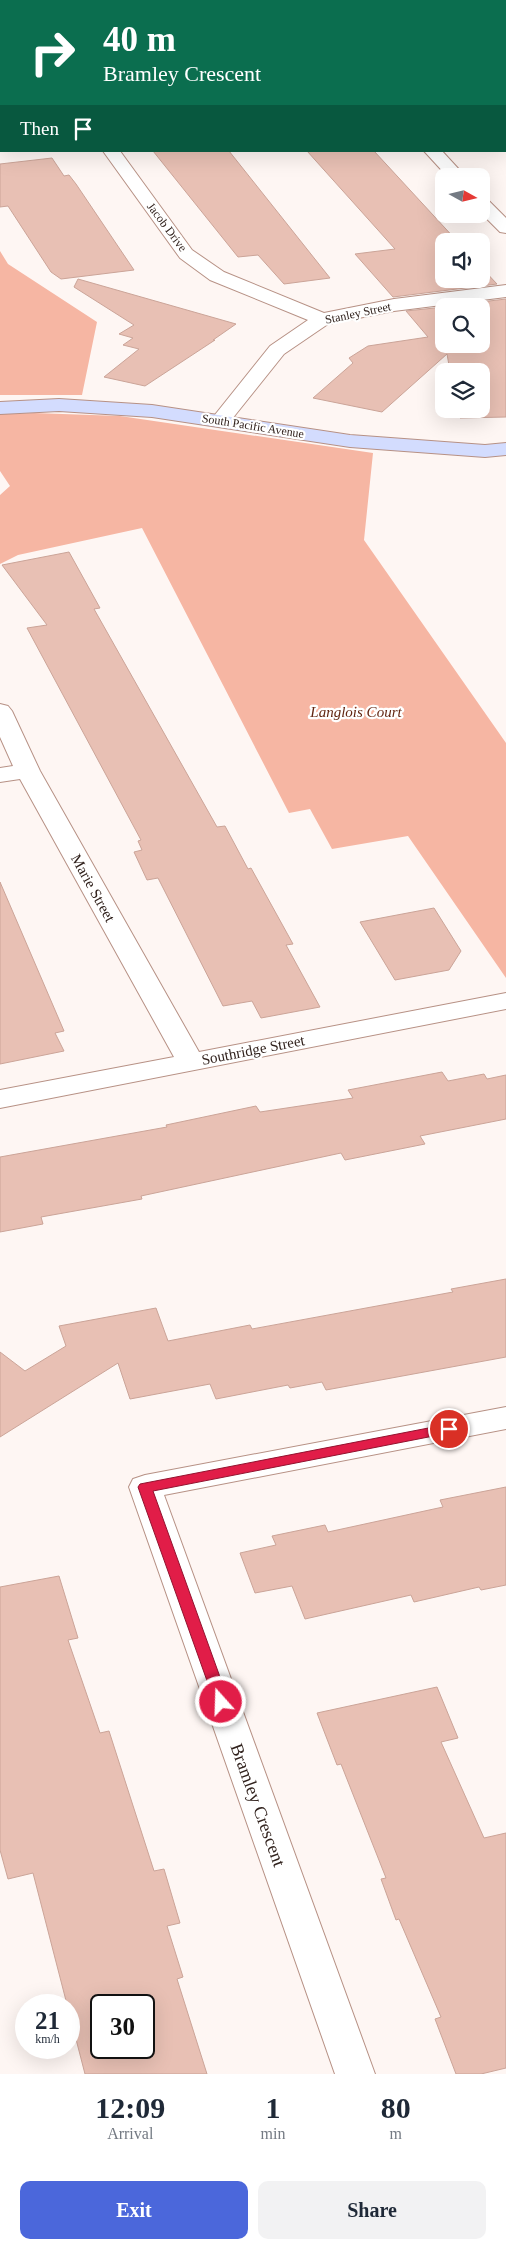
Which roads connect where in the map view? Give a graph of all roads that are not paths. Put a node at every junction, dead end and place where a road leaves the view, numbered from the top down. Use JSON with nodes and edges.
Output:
{"nodes":[{"id":1,"x":112,"y":152,"type":"edge"},
{"id":2,"x":433,"y":152,"type":"edge"},
{"id":3,"x":448,"y":168,"type":"edge"},
{"id":4,"x":490,"y":212,"type":"edge"},
{"id":5,"x":506,"y":228,"type":"edge"},
{"id":6,"x":506,"y":291,"type":"edge"},
{"id":7,"x":322,"y":319,"type":"junction"},
{"id":8,"x":0,"y":408,"type":"edge"},
{"id":9,"x":221,"y":420,"type":"junction"},
{"id":10,"x":506,"y":449,"type":"edge"},
{"id":11,"x":0,"y":711,"type":"edge"},
{"id":12,"x":28,"y":771,"type":"junction"},
{"id":13,"x":0,"y":775,"type":"edge"},
{"id":14,"x":506,"y":1001,"type":"edge"},
{"id":15,"x":191,"y":1062,"type":"junction"},
{"id":16,"x":0,"y":1099,"type":"edge"},
{"id":17,"x":506,"y":1418,"type":"edge"},
{"id":18,"x":355,"y":2074,"type":"edge"}],
"edges":[{"from":1,"to":7,"type":"street","name":"Jacob Drive"},
{"from":2,"to":3,"type":"street"},
{"from":4,"to":5,"type":"street"},
{"from":6,"to":7,"type":"street","name":"Stanley Street"},
{"from":7,"to":9,"type":"street","name":"Stanley Street"},
{"from":8,"to":9,"type":"street","name":"South Pacific Avenue"},
{"from":9,"to":10,"type":"street","name":"South Pacific Avenue"},
{"from":11,"to":12,"type":"street","name":"Marie Street"},
{"from":12,"to":13,"type":"street"},
{"from":12,"to":15,"type":"street","name":"Marie Street"},
{"from":14,"to":15,"type":"street","name":"Southridge Street"},
{"from":15,"to":16,"type":"street","name":"Southridge Street"},
{"from":17,"to":18,"type":"street","name":"Bramley Crescent"}]}
